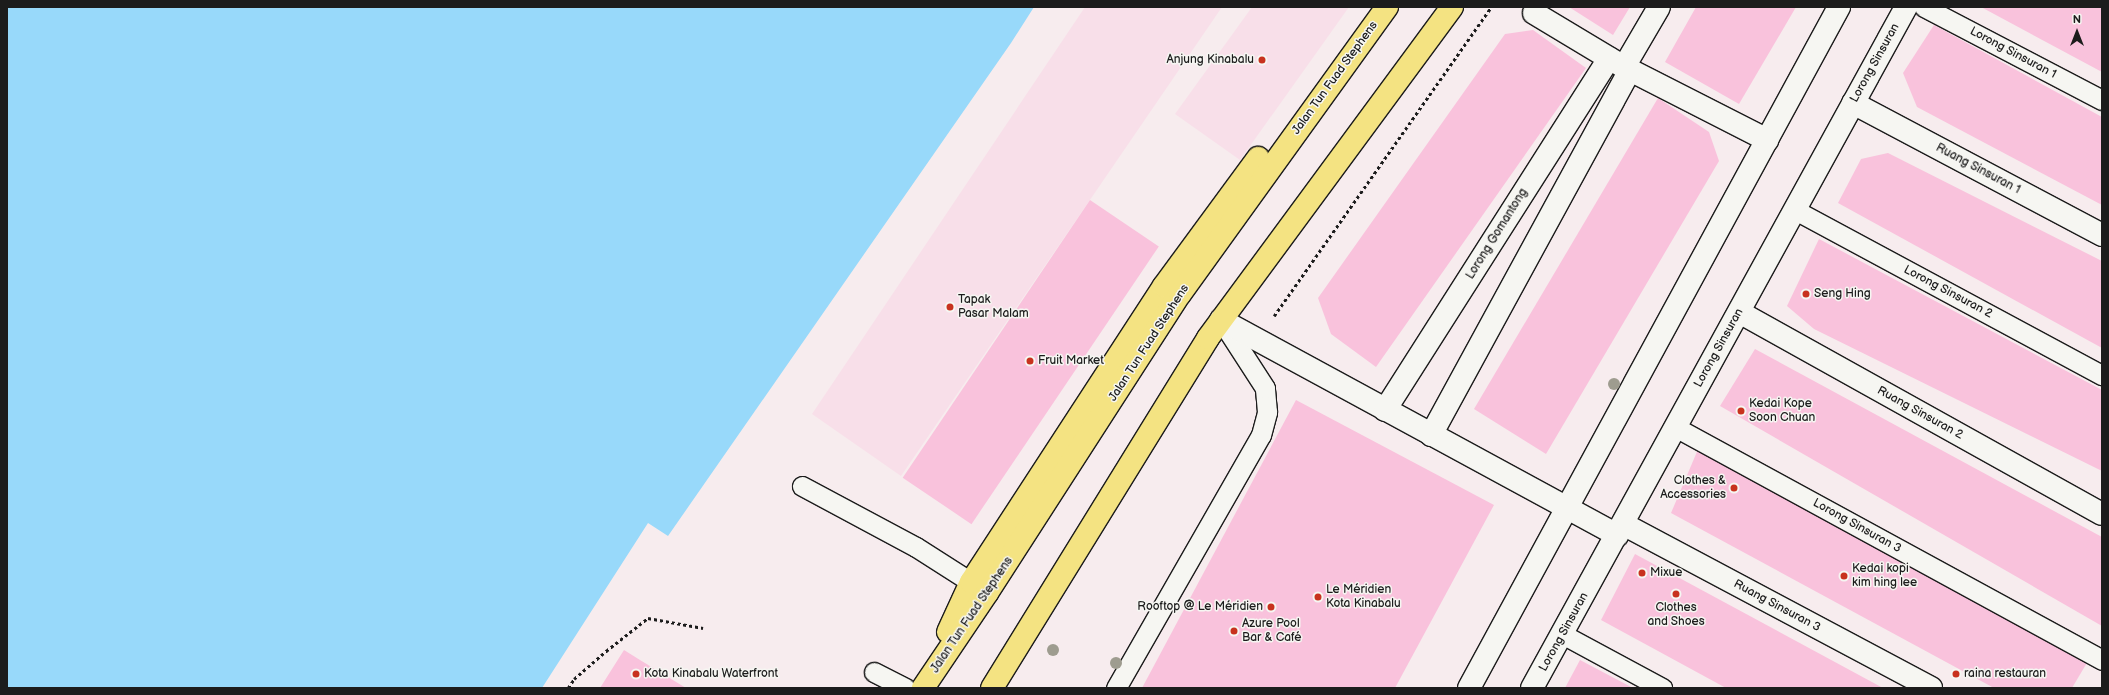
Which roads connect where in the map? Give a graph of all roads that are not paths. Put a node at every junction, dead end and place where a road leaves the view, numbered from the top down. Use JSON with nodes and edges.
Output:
{"nodes":[{"id":1,"x":1369,"y":7,"type":"edge"},
{"id":2,"x":1387,"y":7,"type":"edge"},
{"id":3,"x":1452,"y":7,"type":"edge"},
{"id":4,"x":1659,"y":7,"type":"edge"},
{"id":5,"x":1840,"y":7,"type":"edge"},
{"id":6,"x":1906,"y":7,"type":"edge"},
{"id":7,"x":1924,"y":7,"type":"edge"},
{"id":8,"x":1534,"y":13,"type":"dead end"},
{"id":9,"x":1621,"y":65,"type":"junction"},
{"id":10,"x":2102,"y":100,"type":"edge"},
{"id":11,"x":1853,"y":103,"type":"junction"},
{"id":12,"x":1767,"y":140,"type":"junction"},
{"id":13,"x":1795,"y":210,"type":"junction"},
{"id":14,"x":2102,"y":235,"type":"edge"},
{"id":15,"x":1739,"y":312,"type":"junction"},
{"id":16,"x":1221,"y":320,"type":"junction"},
{"id":17,"x":2102,"y":375,"type":"edge"},
{"id":18,"x":1386,"y":410,"type":"junction"},
{"id":19,"x":1675,"y":427,"type":"junction"},
{"id":20,"x":1431,"y":435,"type":"junction"},
{"id":21,"x":802,"y":486,"type":"dead end"},
{"id":22,"x":1567,"y":508,"type":"junction"},
{"id":23,"x":2102,"y":514,"type":"edge"},
{"id":24,"x":1620,"y":529,"type":"junction"},
{"id":25,"x":971,"y":582,"type":"junction"},
{"id":26,"x":1562,"y":634,"type":"junction"},
{"id":27,"x":2102,"y":660,"type":"edge"},
{"id":28,"x":874,"y":672,"type":"dead end"},
{"id":29,"x":905,"y":688,"type":"edge"},
{"id":30,"x":923,"y":688,"type":"edge"},
{"id":31,"x":992,"y":688,"type":"edge"},
{"id":32,"x":1116,"y":688,"type":"edge"},
{"id":33,"x":1469,"y":688,"type":"edge"},
{"id":34,"x":1532,"y":688,"type":"edge"},
{"id":35,"x":1662,"y":688,"type":"edge"},
{"id":36,"x":1931,"y":688,"type":"edge"}],
"edges":[{"from":1,"to":25,"type":"main road","name":"Jalan Tun Fuad Stephens"},
{"from":2,"to":30,"type":"main road","name":"Jalan Tun Fuad Stephens"},
{"from":3,"to":16,"type":"main road"},
{"from":4,"to":9,"type":"street"},
{"from":5,"to":12,"type":"street"},
{"from":6,"to":11,"type":"street","name":"Lorong Sinsuran"},
{"from":7,"to":10,"type":"lane","name":"Lorong Sinsuran 1"},
{"from":8,"to":9,"type":"street"},
{"from":9,"to":12,"type":"street"},
{"from":9,"to":18,"type":"street","name":"Lorong Gomantong"},
{"from":9,"to":20,"type":"street"},
{"from":11,"to":13,"type":"street","name":"Lorong Sinsuran"},
{"from":11,"to":14,"type":"street","name":"Ruang Sinsuran 1"},
{"from":12,"to":22,"type":"street"},
{"from":13,"to":15,"type":"street","name":"Lorong Sinsuran"},
{"from":13,"to":17,"type":"lane","name":"Lorong Sinsuran 2"},
{"from":15,"to":19,"type":"street","name":"Lorong Sinsuran"},
{"from":15,"to":23,"type":"street","name":"Ruang Sinsuran 2"},
{"from":16,"to":18,"type":"street","name":"Ruang Sinsuran 3"},
{"from":16,"to":31,"type":"main road"},
{"from":16,"to":32,"type":"lane"},
{"from":18,"to":20,"type":"street","name":"Ruang Sinsuran 3"},
{"from":19,"to":24,"type":"street","name":"Lorong Sinsuran"},
{"from":19,"to":27,"type":"lane","name":"Lorong Sinsuran 3"},
{"from":20,"to":22,"type":"street","name":"Ruang Sinsuran 3"},
{"from":21,"to":25,"type":"lane"},
{"from":22,"to":24,"type":"street","name":"Ruang Sinsuran 3"},
{"from":22,"to":33,"type":"street"},
{"from":24,"to":26,"type":"street","name":"Lorong Sinsuran"},
{"from":24,"to":36,"type":"street","name":"Ruang Sinsuran 3"},
{"from":25,"to":30,"type":"main road","name":"Jalan Tun Fuad Stephens"},
{"from":26,"to":34,"type":"street","name":"Lorong Sinsuran"},
{"from":26,"to":35,"type":"lane"},
{"from":28,"to":29,"type":"lane"}]}
